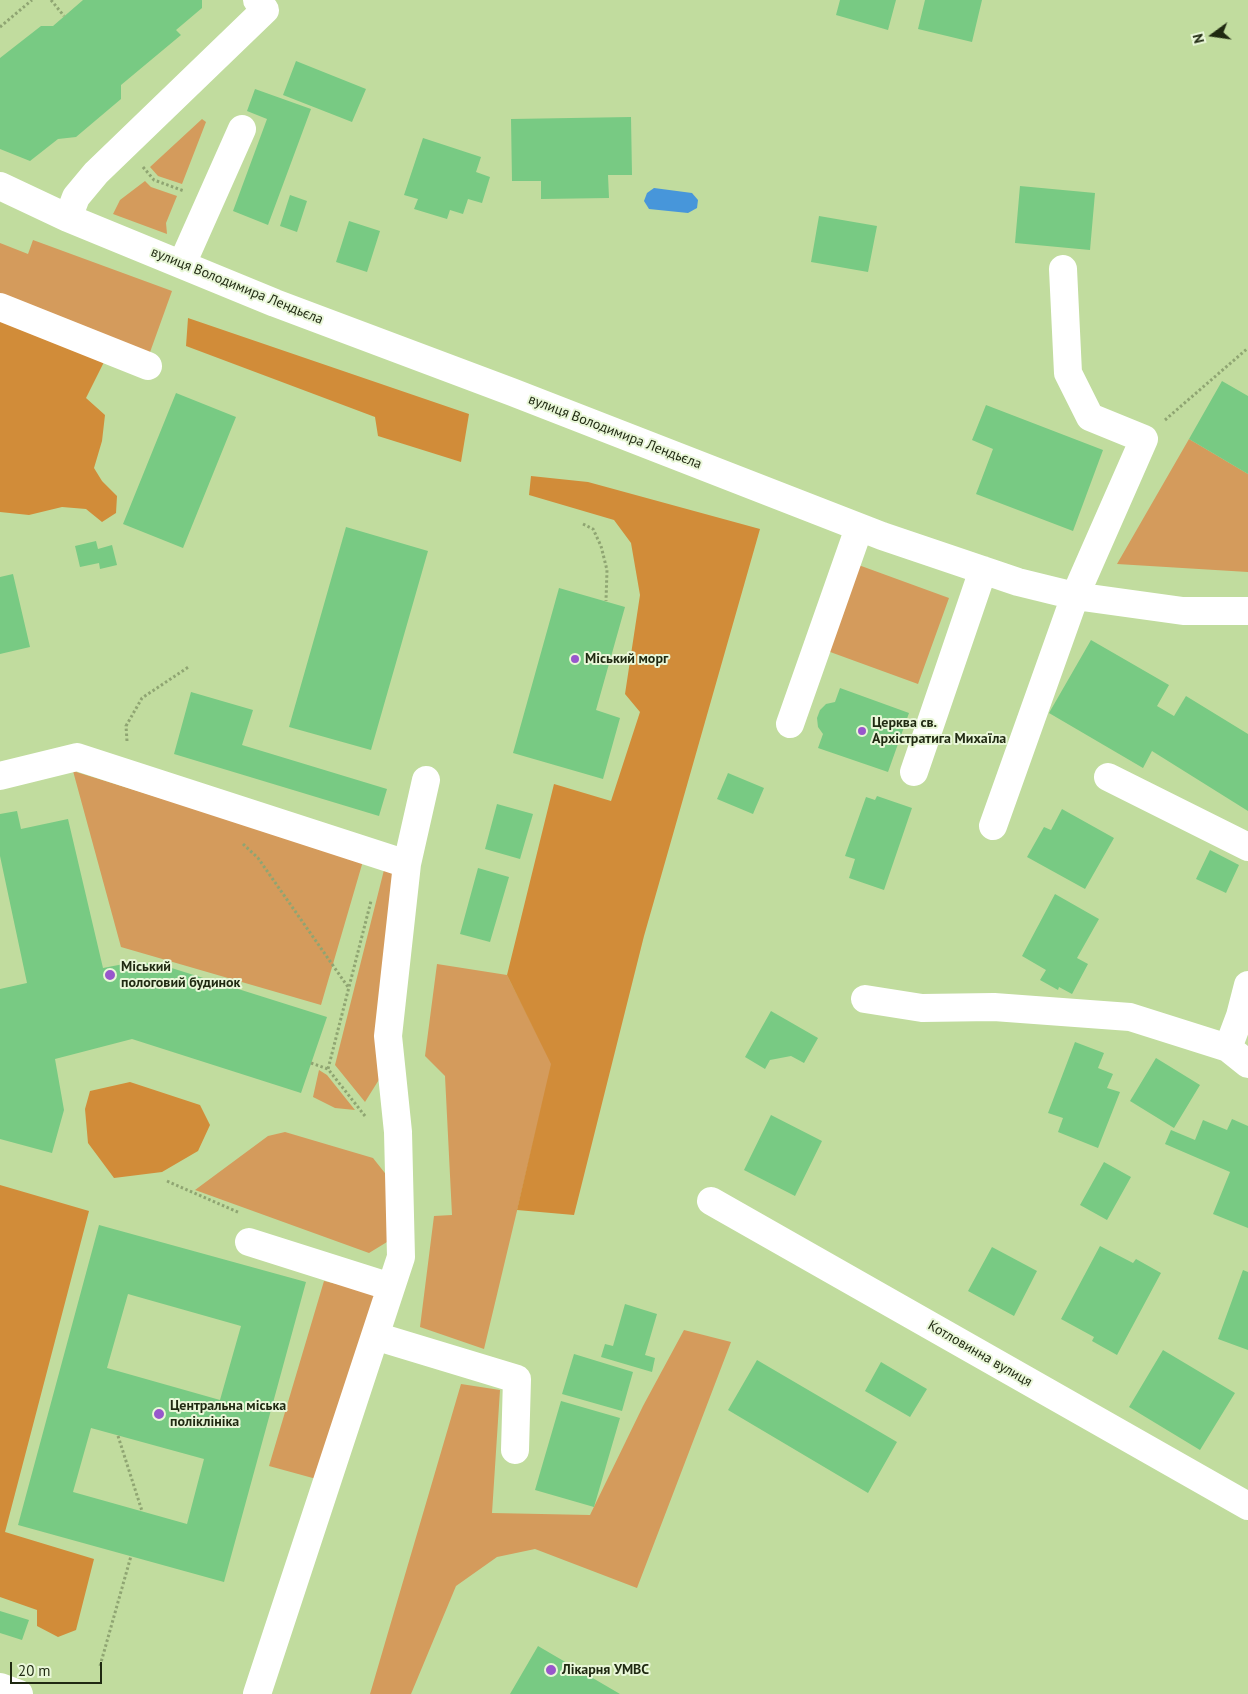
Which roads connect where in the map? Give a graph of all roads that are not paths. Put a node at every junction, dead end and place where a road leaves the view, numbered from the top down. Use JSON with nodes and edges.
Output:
{"nodes":[{"id":1,"x":257,"y":0,"type":"edge"},
{"id":2,"x":242,"y":129,"type":"dead end"},
{"id":3,"x":0,"y":186,"type":"edge"},
{"id":4,"x":68,"y":218,"type":"junction"},
{"id":5,"x":182,"y":264,"type":"junction"},
{"id":6,"x":1062,"y":269,"type":"dead end"},
{"id":7,"x":0,"y":307,"type":"edge"},
{"id":8,"x":148,"y":366,"type":"dead end"},
{"id":9,"x":860,"y":528,"type":"junction"},
{"id":10,"x":983,"y":570,"type":"junction"},
{"id":11,"x":1075,"y":596,"type":"junction"},
{"id":12,"x":1248,"y":611,"type":"edge"},
{"id":13,"x":790,"y":724,"type":"dead end"},
{"id":14,"x":914,"y":772,"type":"dead end"},
{"id":15,"x":0,"y":776,"type":"edge"},
{"id":16,"x":1108,"y":777,"type":"dead end"},
{"id":17,"x":426,"y":780,"type":"dead end"},
{"id":18,"x":993,"y":826,"type":"dead end"},
{"id":19,"x":1248,"y":847,"type":"edge"},
{"id":20,"x":408,"y":864,"type":"junction"},
{"id":21,"x":1248,"y":985,"type":"edge"},
{"id":22,"x":865,"y":998,"type":"dead end"},
{"id":23,"x":1238,"y":1056,"type":"edge"},
{"id":24,"x":711,"y":1201,"type":"dead end"},
{"id":25,"x":249,"y":1242,"type":"road end"},
{"id":26,"x":391,"y":1287,"type":"junction"},
{"id":27,"x":375,"y":1336,"type":"junction"},
{"id":28,"x":515,"y":1450,"type":"dead end"},
{"id":29,"x":1248,"y":1506,"type":"edge"},
{"id":30,"x":0,"y":1687,"type":"edge"},
{"id":31,"x":19,"y":1694,"type":"edge"},
{"id":32,"x":256,"y":1694,"type":"edge"}],
"edges":[{"from":1,"to":4,"type":"street"},
{"from":2,"to":5,"type":"street"},
{"from":3,"to":4,"type":"street","name":"вулиця Володимира Лендьєла"},
{"from":4,"to":5,"type":"street","name":"вулиця Володимира Лендьєла"},
{"from":5,"to":9,"type":"street","name":"вулиця Володимира Лендьєла"},
{"from":6,"to":11,"type":"street"},
{"from":7,"to":8,"type":"street"},
{"from":9,"to":10,"type":"street","name":"вулиця Володимира Лендьєла"},
{"from":9,"to":13,"type":"street"},
{"from":10,"to":11,"type":"street","name":"вулиця Володимира Лендьєла"},
{"from":10,"to":14,"type":"street"},
{"from":11,"to":12,"type":"street","name":"вулиця Володимира Лендьєла"},
{"from":11,"to":18,"type":"street"},
{"from":15,"to":20,"type":"street"},
{"from":16,"to":19,"type":"street"},
{"from":17,"to":20,"type":"street"},
{"from":20,"to":26,"type":"street"},
{"from":21,"to":23,"type":"street"},
{"from":22,"to":23,"type":"street"},
{"from":24,"to":29,"type":"street","name":"Котловинна вулиця"},
{"from":25,"to":26,"type":"street"},
{"from":26,"to":27,"type":"street"},
{"from":27,"to":28,"type":"street"},
{"from":27,"to":32,"type":"street"},
{"from":30,"to":31,"type":"street"}]}
